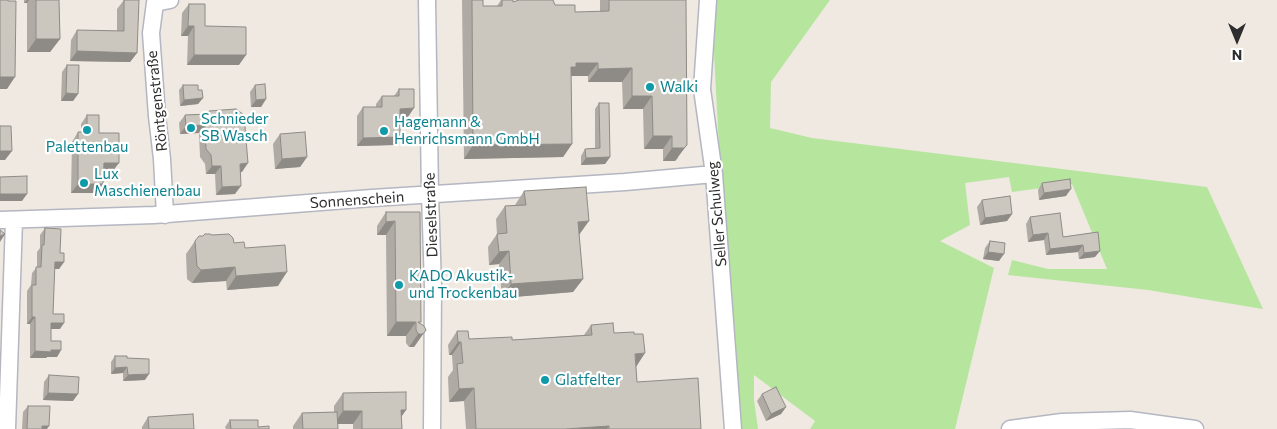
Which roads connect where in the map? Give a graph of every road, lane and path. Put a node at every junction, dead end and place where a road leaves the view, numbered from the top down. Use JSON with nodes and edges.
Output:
{"nodes":[{"id":1,"x":170,"y":0,"type":"edge"},
{"id":2,"x":428,"y":0,"type":"edge"},
{"id":3,"x":708,"y":0,"type":"edge"},
{"id":4,"x":714,"y":174,"type":"junction"},
{"id":5,"x":430,"y":194,"type":"junction"},
{"id":6,"x":165,"y":214,"type":"junction"},
{"id":7,"x":7,"y":220,"type":"edge"},
{"id":8,"x":7,"y":429,"type":"edge"},
{"id":9,"x":432,"y":429,"type":"edge"},
{"id":10,"x":733,"y":429,"type":"edge"},
{"id":11,"x":1010,"y":429,"type":"edge"},
{"id":12,"x":1196,"y":429,"type":"edge"}],
"edges":[{"from":1,"to":6,"type":"street","name":"Röntgenstraße"},
{"from":2,"to":5,"type":"street","name":"Dieselstraße"},
{"from":3,"to":4,"type":"street","name":"Seller Schulweg"},
{"from":4,"to":5,"type":"street","name":"Sonnenschein"},
{"from":4,"to":10,"type":"street","name":"Seller Schulweg"},
{"from":5,"to":6,"type":"street","name":"Sonnenschein"},
{"from":5,"to":9,"type":"street","name":"Dieselstraße"},
{"from":6,"to":7,"type":"street","name":"Sonnenschein"},
{"from":7,"to":8,"type":"street"},
{"from":11,"to":12,"type":"street"}]}
